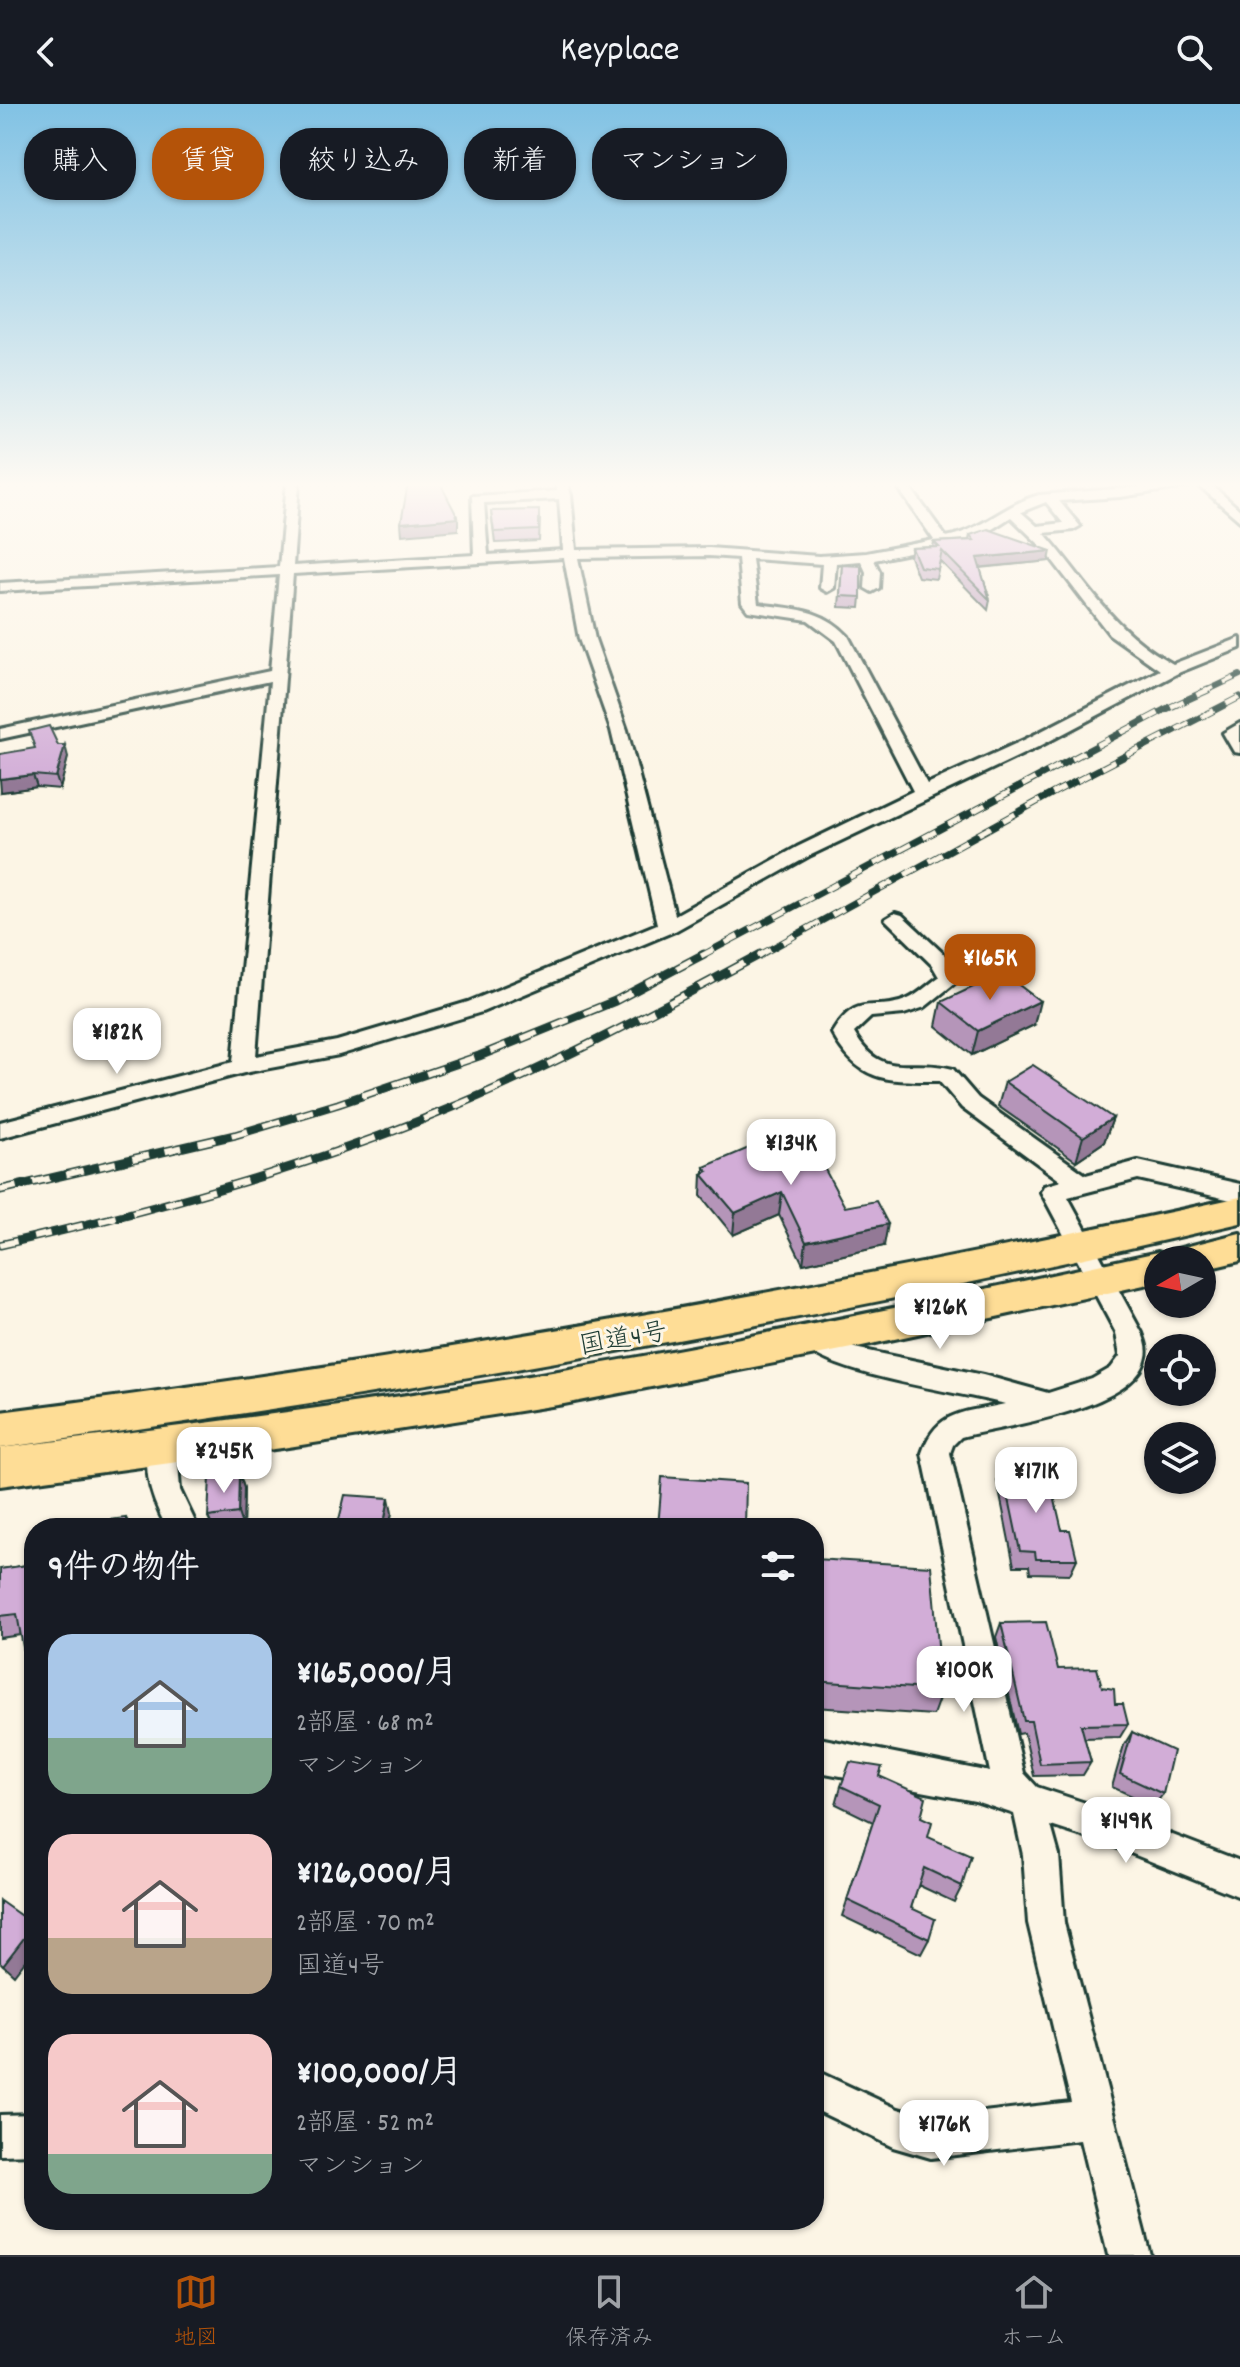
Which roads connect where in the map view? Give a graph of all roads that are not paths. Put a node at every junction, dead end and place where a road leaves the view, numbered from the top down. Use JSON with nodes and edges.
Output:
{"nodes":[{"id":1,"x":69,"y":583,"type":"edge"},
{"id":2,"x":284,"y":583,"type":"edge"},
{"id":3,"x":576,"y":583,"type":"edge"},
{"id":4,"x":747,"y":583,"type":"edge"},
{"id":5,"x":827,"y":583,"type":"edge"},
{"id":6,"x":872,"y":583,"type":"edge"},
{"id":7,"x":1077,"y":583,"type":"edge"},
{"id":8,"x":0,"y":587,"type":"edge"},
{"id":9,"x":827,"y":588,"type":"dead end"},
{"id":10,"x":872,"y":588,"type":"dead end"},
{"id":11,"x":1240,"y":643,"type":"edge"},
{"id":12,"x":1172,"y":670,"type":"junction"},
{"id":13,"x":278,"y":674,"type":"junction"},
{"id":14,"x":1240,"y":728,"type":"edge"},
{"id":15,"x":1,"y":735,"type":"edge"},
{"id":16,"x":1240,"y":748,"type":"edge"},
{"id":17,"x":923,"y":793,"type":"junction"},
{"id":18,"x":895,"y":919,"type":"dead end"},
{"id":19,"x":668,"y":927,"type":"junction"},
{"id":20,"x":244,"y":1066,"type":"junction"},
{"id":21,"x":0,"y":1130,"type":"edge"},
{"id":22,"x":1082,"y":1184,"type":"junction"},
{"id":23,"x":1240,"y":1193,"type":"edge"},
{"id":24,"x":1240,"y":1210,"type":"edge"},
{"id":25,"x":1240,"y":1247,"type":"edge"},
{"id":26,"x":1216,"y":1253,"type":"edge"},
{"id":27,"x":1092,"y":1262,"type":"junction"},
{"id":28,"x":1144,"y":1266,"type":"edge"},
{"id":29,"x":813,"y":1340,"type":"junction"},
{"id":30,"x":1048,"y":1404,"type":"junction"},
{"id":31,"x":0,"y":1430,"type":"edge"},
{"id":32,"x":163,"y":1447,"type":"junction"},
{"id":33,"x":0,"y":1467,"type":"edge"},
{"id":34,"x":176,"y":1518,"type":"edge"},
{"id":35,"x":824,"y":1756,"type":"edge"},
{"id":36,"x":1029,"y":1804,"type":"junction"},
{"id":37,"x":1240,"y":1879,"type":"edge"},
{"id":38,"x":824,"y":2094,"type":"edge"},
{"id":39,"x":1094,"y":2119,"type":"junction"},
{"id":40,"x":24,"y":2134,"type":"edge"},
{"id":41,"x":0,"y":2135,"type":"edge"},
{"id":42,"x":1129,"y":2255,"type":"edge"}],
"edges":[{"from":1,"to":8,"type":"street"},
{"from":2,"to":13,"type":"street"},
{"from":3,"to":19,"type":"street"},
{"from":4,"to":17,"type":"street"},
{"from":5,"to":9,"type":"street"},
{"from":6,"to":10,"type":"street"},
{"from":7,"to":12,"type":"street"},
{"from":11,"to":12,"type":"street"},
{"from":12,"to":17,"type":"street"},
{"from":13,"to":15,"type":"street"},
{"from":13,"to":20,"type":"street"},
{"from":14,"to":16,"type":"street"},
{"from":17,"to":19,"type":"street"},
{"from":18,"to":22,"type":"street"},
{"from":19,"to":20,"type":"street"},
{"from":20,"to":21,"type":"street"},
{"from":22,"to":23,"type":"street"},
{"from":22,"to":27,"type":"street"},
{"from":24,"to":27,"type":"highway","name":"国道4号"},
{"from":25,"to":26,"type":"highway"},
{"from":27,"to":28,"type":"highway","name":"国道4号"},
{"from":27,"to":29,"type":"highway","name":"国道4号"},
{"from":27,"to":30,"type":"street"},
{"from":27,"to":31,"type":"highway","name":"国道4号"},
{"from":29,"to":30,"type":"street"},
{"from":29,"to":32,"type":"highway","name":"国道4号"},
{"from":30,"to":36,"type":"street"},
{"from":32,"to":33,"type":"highway","name":"国道4号"},
{"from":32,"to":34,"type":"street"},
{"from":35,"to":36,"type":"street"},
{"from":36,"to":37,"type":"street"},
{"from":36,"to":39,"type":"street"},
{"from":38,"to":39,"type":"street"},
{"from":39,"to":42,"type":"street"},
{"from":40,"to":41,"type":"street"}]}
